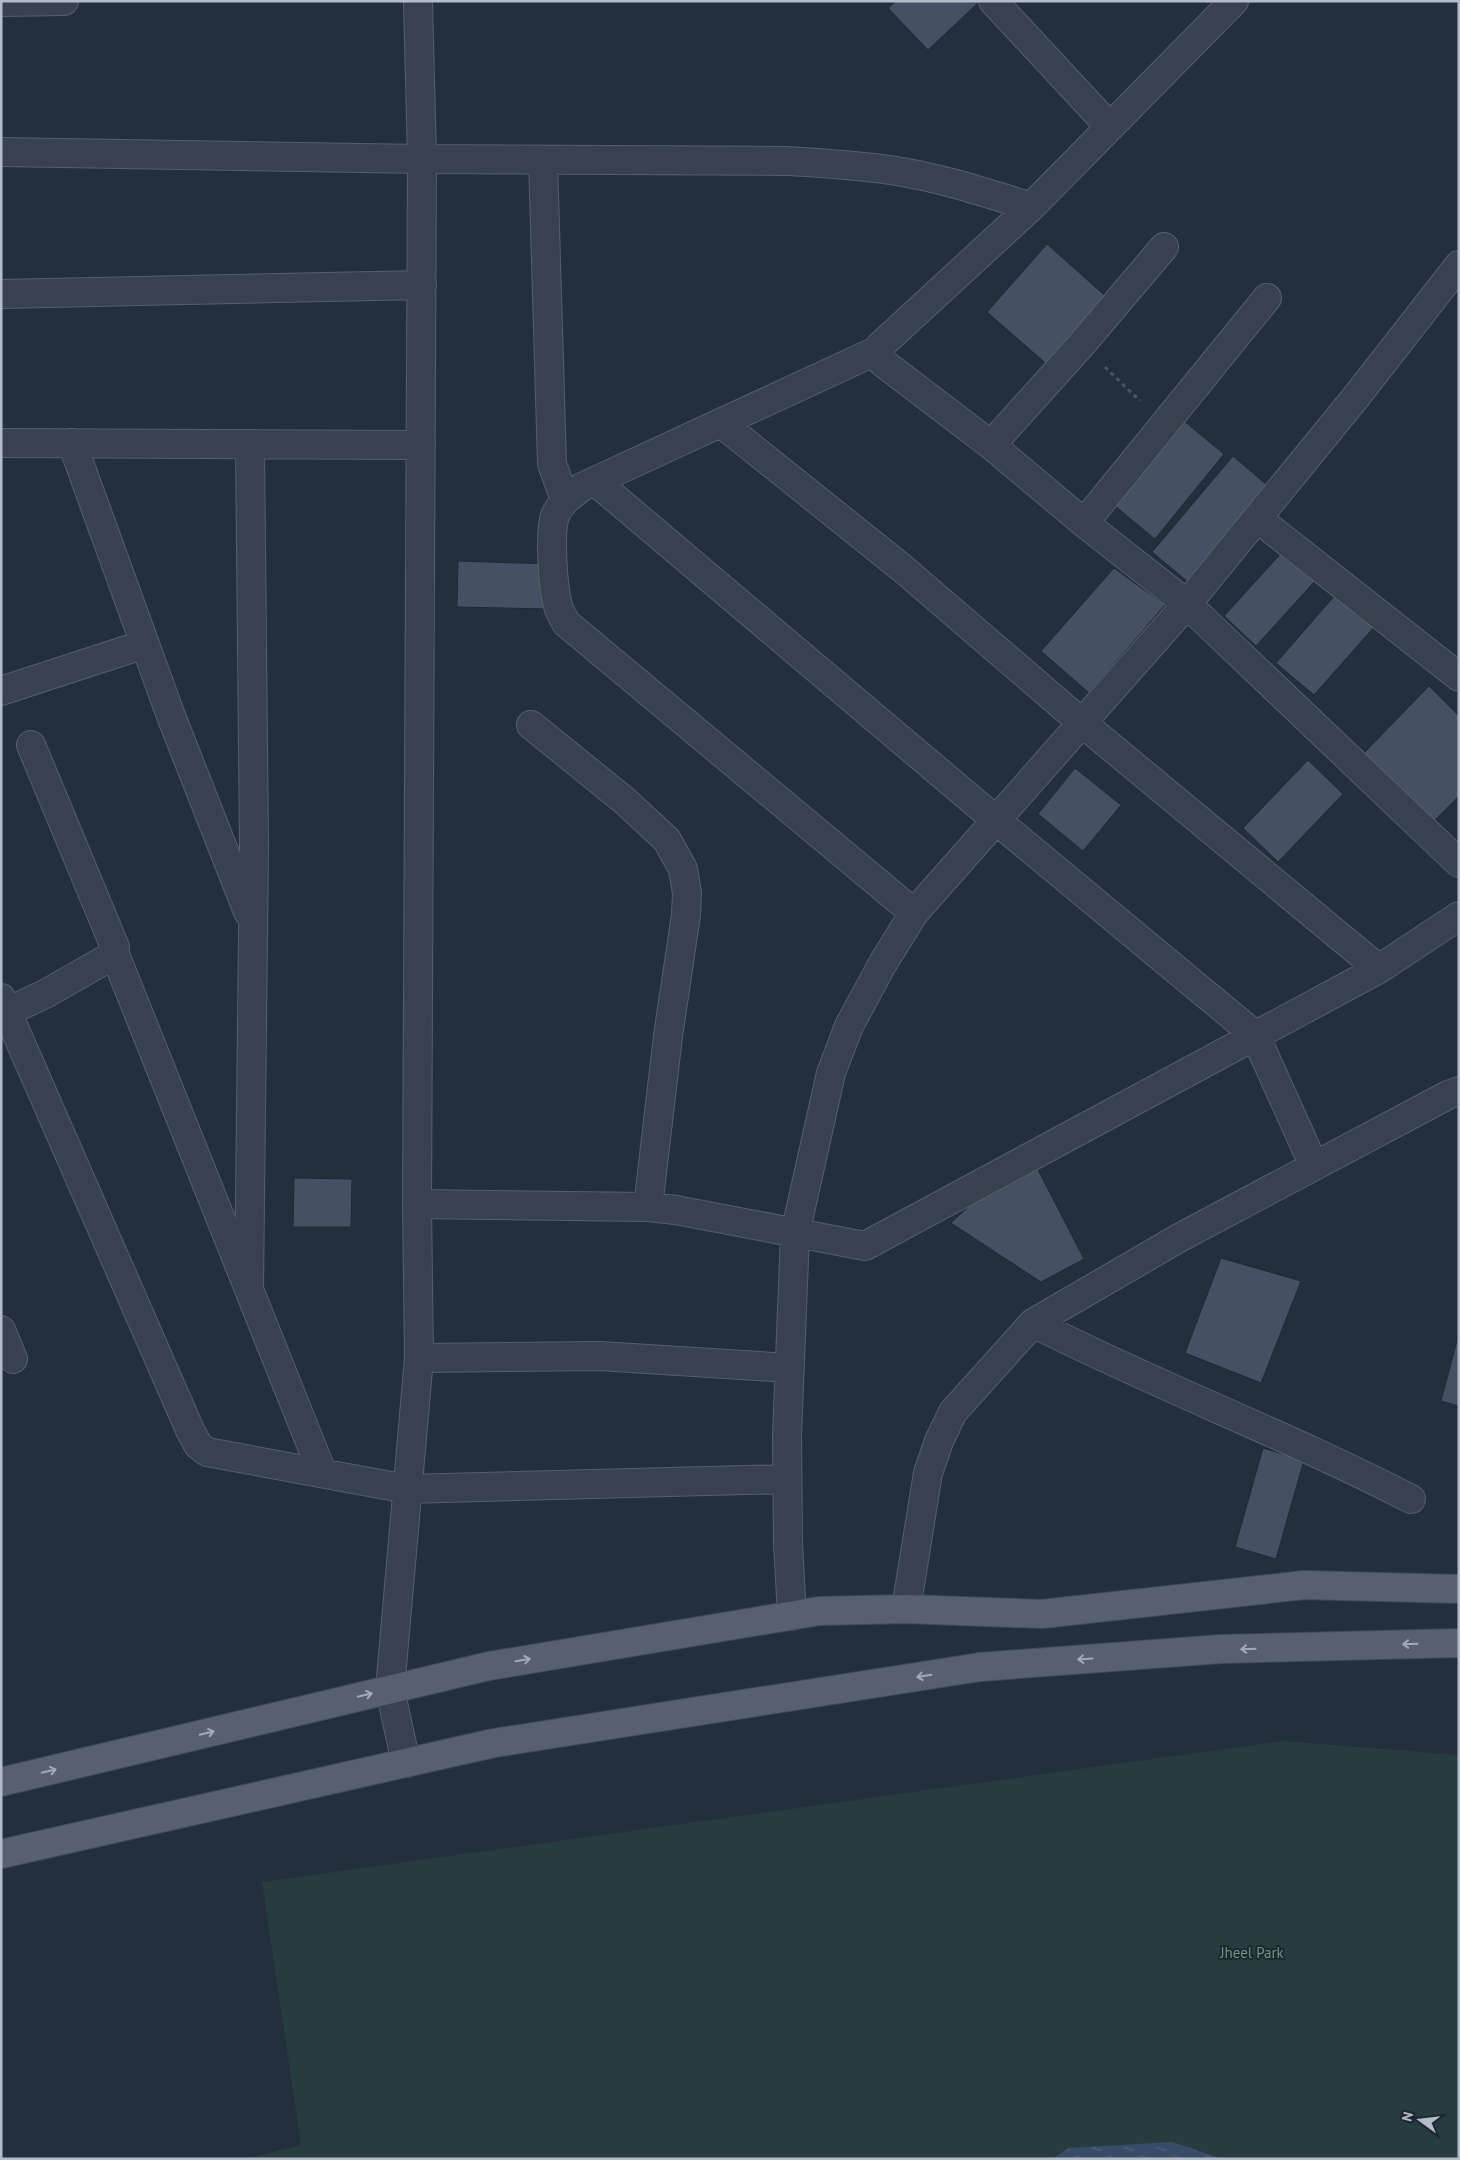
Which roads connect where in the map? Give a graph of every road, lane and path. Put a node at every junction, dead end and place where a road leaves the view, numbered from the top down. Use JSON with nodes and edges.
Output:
{"nodes":[{"id":1,"x":64,"y":1,"type":"edge"},
{"id":2,"x":418,"y":1,"type":"edge"},
{"id":3,"x":994,"y":1,"type":"edge"},
{"id":4,"x":1234,"y":1,"type":"edge"},
{"id":5,"x":1,"y":2,"type":"edge"},
{"id":6,"x":1110,"y":126,"type":"junction"},
{"id":7,"x":1,"y":152,"type":"edge"},
{"id":8,"x":422,"y":159,"type":"junction"},
{"id":9,"x":543,"y":160,"type":"junction"},
{"id":10,"x":1030,"y":206,"type":"junction"},
{"id":11,"x":1164,"y":247,"type":"dead end"},
{"id":12,"x":1459,"y":265,"type":"edge"},
{"id":13,"x":422,"y":285,"type":"junction"},
{"id":14,"x":1,"y":294,"type":"edge"},
{"id":15,"x":1267,"y":298,"type":"dead end"},
{"id":16,"x":1081,"y":345,"type":"junction"},
{"id":17,"x":876,"y":351,"type":"junction"},
{"id":18,"x":721,"y":423,"type":"junction"},
{"id":19,"x":1164,"y":424,"type":"junction"},
{"id":20,"x":1,"y":443,"type":"edge"},
{"id":21,"x":72,"y":443,"type":"junction"},
{"id":22,"x":250,"y":444,"type":"junction"},
{"id":23,"x":421,"y":445,"type":"junction"},
{"id":24,"x":991,"y":445,"type":"junction"},
{"id":25,"x":596,"y":482,"type":"junction"},
{"id":26,"x":564,"y":500,"type":"junction"},
{"id":27,"x":1257,"y":518,"type":"junction"},
{"id":28,"x":1084,"y":523,"type":"junction"},
{"id":29,"x":1187,"y":604,"type":"junction"},
{"id":30,"x":145,"y":644,"type":"junction"},
{"id":31,"x":1459,"y":677,"type":"edge"},
{"id":32,"x":1,"y":691,"type":"edge"},
{"id":33,"x":1081,"y":722,"type":"junction"},
{"id":34,"x":531,"y":725,"type":"dead end"},
{"id":35,"x":31,"y":745,"type":"dead end"},
{"id":36,"x":997,"y":821,"type":"junction"},
{"id":37,"x":1459,"y":862,"type":"edge"},
{"id":38,"x":914,"y":913,"type":"junction"},
{"id":39,"x":1459,"y":916,"type":"edge"},
{"id":40,"x":253,"y":925,"type":"junction"},
{"id":41,"x":114,"y":952,"type":"junction"},
{"id":42,"x":1379,"y":969,"type":"junction"},
{"id":43,"x":3,"y":1009,"type":"edge"},
{"id":44,"x":1255,"y":1035,"type":"junction"},
{"id":45,"x":1459,"y":1091,"type":"edge"},
{"id":46,"x":1314,"y":1166,"type":"junction"},
{"id":47,"x":417,"y":1204,"type":"junction"},
{"id":48,"x":648,"y":1207,"type":"junction"},
{"id":49,"x":795,"y":1234,"type":"junction"},
{"id":50,"x":249,"y":1289,"type":"junction"},
{"id":51,"x":1033,"y":1323,"type":"junction"},
{"id":52,"x":1,"y":1330,"type":"edge"},
{"id":53,"x":419,"y":1358,"type":"junction"},
{"id":54,"x":13,"y":1359,"type":"dead end"},
{"id":55,"x":790,"y":1368,"type":"junction"},
{"id":56,"x":322,"y":1472,"type":"junction"},
{"id":57,"x":787,"y":1479,"type":"junction"},
{"id":58,"x":407,"y":1489,"type":"junction"},
{"id":59,"x":1411,"y":1499,"type":"dead end"},
{"id":60,"x":1459,"y":1589,"type":"edge"},
{"id":61,"x":906,"y":1609,"type":"junction"},
{"id":62,"x":792,"y":1616,"type":"junction"},
{"id":63,"x":1459,"y":1643,"type":"edge"},
{"id":64,"x":390,"y":1689,"type":"junction"},
{"id":65,"x":406,"y":1763,"type":"junction"},
{"id":66,"x":1,"y":1782,"type":"edge"},
{"id":67,"x":1,"y":1854,"type":"edge"}],
"edges":[{"from":1,"to":5,"type":"street"},
{"from":2,"to":8,"type":"street"},
{"from":3,"to":6,"type":"street"},
{"from":4,"to":6,"type":"street"},
{"from":6,"to":10,"type":"street"},
{"from":7,"to":8,"type":"street"},
{"from":8,"to":9,"type":"street"},
{"from":8,"to":13,"type":"street"},
{"from":9,"to":10,"type":"street"},
{"from":9,"to":26,"type":"street"},
{"from":10,"to":17,"type":"street"},
{"from":11,"to":16,"type":"street"},
{"from":12,"to":27,"type":"street"},
{"from":13,"to":14,"type":"street"},
{"from":13,"to":23,"type":"street"},
{"from":15,"to":19,"type":"street"},
{"from":16,"to":19,"type":"path"},
{"from":16,"to":24,"type":"street"},
{"from":17,"to":18,"type":"street"},
{"from":17,"to":24,"type":"street"},
{"from":18,"to":25,"type":"street"},
{"from":18,"to":33,"type":"street"},
{"from":19,"to":28,"type":"street"},
{"from":20,"to":21,"type":"street"},
{"from":21,"to":22,"type":"street"},
{"from":21,"to":30,"type":"street"},
{"from":22,"to":23,"type":"street"},
{"from":22,"to":40,"type":"street"},
{"from":23,"to":47,"type":"street"},
{"from":24,"to":28,"type":"street"},
{"from":25,"to":26,"type":"street"},
{"from":25,"to":36,"type":"street"},
{"from":26,"to":38,"type":"street"},
{"from":27,"to":29,"type":"street"},
{"from":27,"to":31,"type":"street"},
{"from":28,"to":29,"type":"street"},
{"from":29,"to":33,"type":"street"},
{"from":29,"to":37,"type":"street"},
{"from":30,"to":32,"type":"street"},
{"from":30,"to":40,"type":"street"},
{"from":33,"to":36,"type":"street"},
{"from":33,"to":42,"type":"street"},
{"from":34,"to":48,"type":"street"},
{"from":35,"to":41,"type":"street"},
{"from":36,"to":38,"type":"street"},
{"from":36,"to":44,"type":"street"},
{"from":38,"to":49,"type":"street"},
{"from":39,"to":42,"type":"street"},
{"from":40,"to":50,"type":"street"},
{"from":41,"to":43,"type":"street"},
{"from":41,"to":50,"type":"street"},
{"from":42,"to":44,"type":"street"},
{"from":43,"to":56,"type":"street"},
{"from":44,"to":46,"type":"street"},
{"from":44,"to":49,"type":"street"},
{"from":45,"to":46,"type":"street"},
{"from":46,"to":51,"type":"street"},
{"from":47,"to":48,"type":"street"},
{"from":47,"to":53,"type":"street"},
{"from":48,"to":49,"type":"street"},
{"from":49,"to":55,"type":"street"},
{"from":50,"to":56,"type":"street"},
{"from":51,"to":59,"type":"street"},
{"from":51,"to":61,"type":"street"},
{"from":52,"to":54,"type":"street"},
{"from":53,"to":55,"type":"street"},
{"from":53,"to":58,"type":"street"},
{"from":55,"to":57,"type":"street"},
{"from":56,"to":58,"type":"street"},
{"from":57,"to":58,"type":"street"},
{"from":57,"to":62,"type":"street"},
{"from":58,"to":64,"type":"street"},
{"from":60,"to":61,"type":"main road"},
{"from":61,"to":62,"type":"main road"},
{"from":64,"to":62,"type":"main road","one_way":true},
{"from":63,"to":65,"type":"main road","one_way":true},
{"from":64,"to":65,"type":"street"},
{"from":66,"to":64,"type":"main road","one_way":true},
{"from":65,"to":67,"type":"main road"}]}
